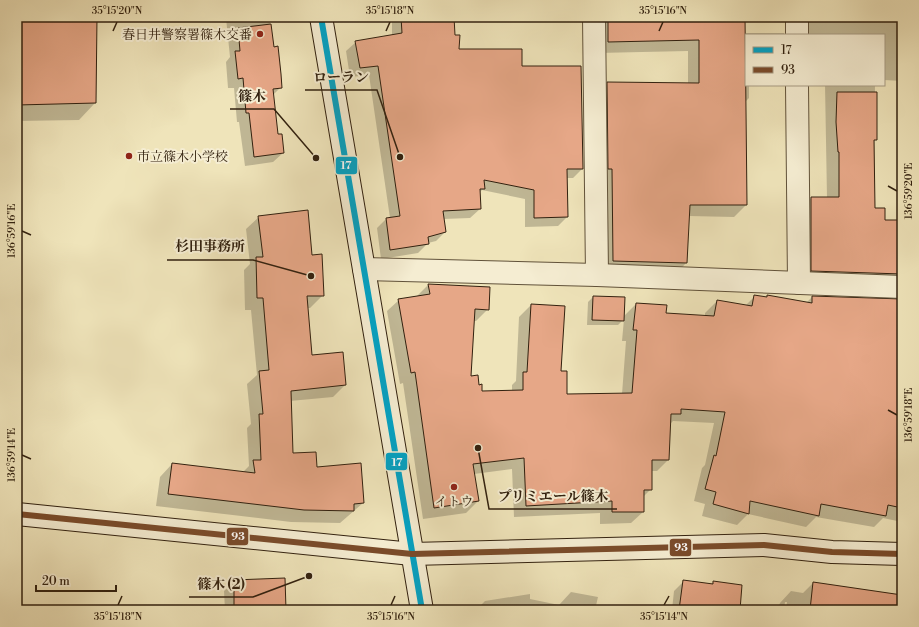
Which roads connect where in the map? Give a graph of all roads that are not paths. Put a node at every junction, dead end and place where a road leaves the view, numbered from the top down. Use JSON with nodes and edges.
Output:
{"nodes":[{"id":1,"x":321,"y":17,"type":"edge"},
{"id":2,"x":594,"y":17,"type":"edge"},
{"id":3,"x":797,"y":17,"type":"edge"},
{"id":4,"x":797,"y":34,"type":"edge"},
{"id":5,"x":797,"y":86,"type":"edge"},
{"id":6,"x":364,"y":269,"type":"junction"},
{"id":7,"x":597,"y":274,"type":"junction"},
{"id":8,"x":799,"y":283,"type":"junction"},
{"id":9,"x":902,"y":288,"type":"edge"},
{"id":10,"x":17,"y":514,"type":"edge"},
{"id":11,"x":412,"y":554,"type":"junction"},
{"id":12,"x":902,"y":554,"type":"edge"},
{"id":13,"x":422,"y":610,"type":"edge"}],
"edges":[{"from":1,"to":6,"type":"street"},
{"from":2,"to":7,"type":"street"},
{"from":3,"to":4,"type":"street"},
{"from":5,"to":8,"type":"street"},
{"from":6,"to":7,"type":"street"},
{"from":6,"to":11,"type":"street"},
{"from":7,"to":8,"type":"street"},
{"from":8,"to":9,"type":"street"},
{"from":10,"to":11,"type":"street"},
{"from":11,"to":12,"type":"street"},
{"from":11,"to":13,"type":"street"}]}
